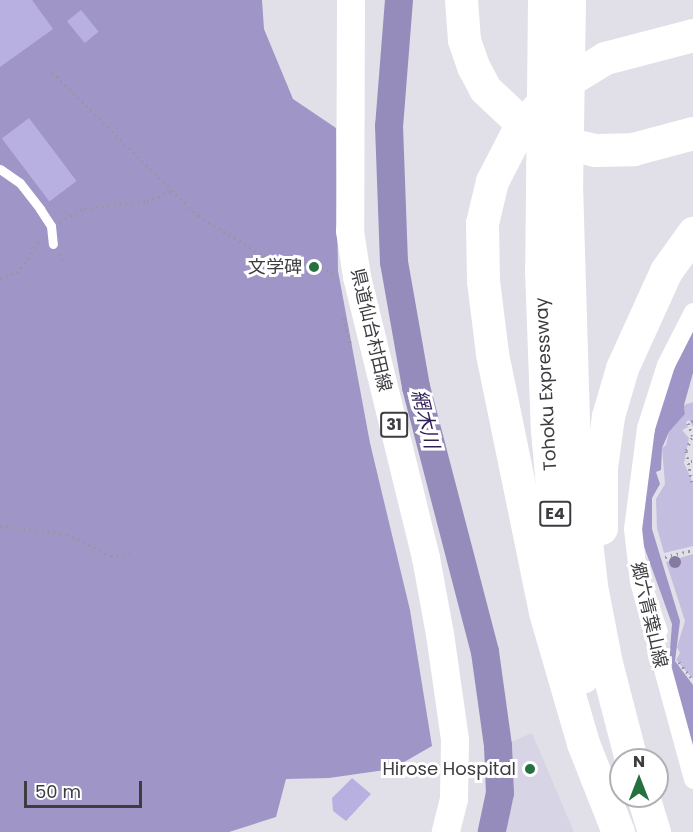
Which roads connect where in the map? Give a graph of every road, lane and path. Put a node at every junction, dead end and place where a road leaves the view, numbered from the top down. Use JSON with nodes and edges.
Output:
{"nodes":[{"id":1,"x":351,"y":0,"type":"edge"},
{"id":2,"x":461,"y":0,"type":"edge"},
{"id":3,"x":543,"y":0,"type":"edge"},
{"id":4,"x":569,"y":0,"type":"edge"},
{"id":5,"x":693,"y":35,"type":"edge"},
{"id":6,"x":556,"y":44,"type":"junction"},
{"id":7,"x":52,"y":72,"type":"dead end"},
{"id":8,"x":693,"y":133,"type":"edge"},
{"id":9,"x":0,"y":169,"type":"edge"},
{"id":10,"x":554,"y":186,"type":"junction"},
{"id":11,"x":172,"y":191,"type":"junction"},
{"id":12,"x":51,"y":226,"type":"junction"},
{"id":13,"x":693,"y":233,"type":"edge"},
{"id":14,"x":53,"y":244,"type":"dead end"},
{"id":15,"x":333,"y":272,"type":"dead end"},
{"id":16,"x":0,"y":278,"type":"edge"},
{"id":17,"x":693,"y":312,"type":"edge"},
{"id":18,"x":693,"y":421,"type":"edge"},
{"id":19,"x":693,"y":430,"type":"edge"},
{"id":20,"x":693,"y":437,"type":"edge"},
{"id":21,"x":692,"y":482,"type":"edge"},
{"id":22,"x":0,"y":526,"type":"edge"},
{"id":23,"x":693,"y":550,"type":"edge"},
{"id":24,"x":134,"y":553,"type":"dead end"},
{"id":25,"x":636,"y":557,"type":"junction"},
{"id":26,"x":665,"y":557,"type":"dead end"},
{"id":27,"x":663,"y":631,"type":"dead end"},
{"id":28,"x":628,"y":748,"type":"edge"},
{"id":29,"x":643,"y":748,"type":"edge"},
{"id":30,"x":693,"y":780,"type":"edge"},
{"id":31,"x":647,"y":808,"type":"edge"},
{"id":32,"x":660,"y":808,"type":"edge"},
{"id":33,"x":446,"y":832,"type":"edge"},
{"id":34,"x":618,"y":832,"type":"edge"},
{"id":35,"x":627,"y":832,"type":"edge"},
{"id":36,"x":654,"y":832,"type":"edge"},
{"id":37,"x":667,"y":832,"type":"edge"}],
"edges":[{"from":1,"to":33,"type":"main road","name":"県道仙台村田線","number":"31"},
{"from":2,"to":8,"type":"highway"},
{"from":3,"to":6,"type":"highway","name":"Tohoku Expressway","number":"E4"},
{"from":4,"to":6,"type":"highway","name":"Tohoku Expressway","number":"E4"},
{"from":5,"to":34,"type":"highway"},
{"from":6,"to":10,"type":"highway","name":"Tohoku Expressway","number":"E4"},
{"from":7,"to":11,"type":"path"},
{"from":9,"to":12,"type":"lane"},
{"from":10,"to":28,"type":"highway","name":"Tohoku Expressway","number":"E4"},
{"from":10,"to":35,"type":"highway","name":"Tohoku Expressway","number":"E4"},
{"from":11,"to":12,"type":"path"},
{"from":11,"to":15,"type":"path"},
{"from":12,"to":14,"type":"lane"},
{"from":12,"to":16,"type":"path"},
{"from":13,"to":29,"type":"highway"},
{"from":17,"to":25,"type":"street","name":"郷六青葉山線"},
{"from":18,"to":19,"type":"path"},
{"from":19,"to":20,"type":"path"},
{"from":20,"to":21,"type":"path"},
{"from":22,"to":24,"type":"path"},
{"from":23,"to":26,"type":"path"},
{"from":25,"to":27,"type":"lane"},
{"from":25,"to":30,"type":"street","name":"郷六青葉山線"},
{"from":31,"to":36,"type":"highway"},
{"from":32,"to":37,"type":"highway"}]}
